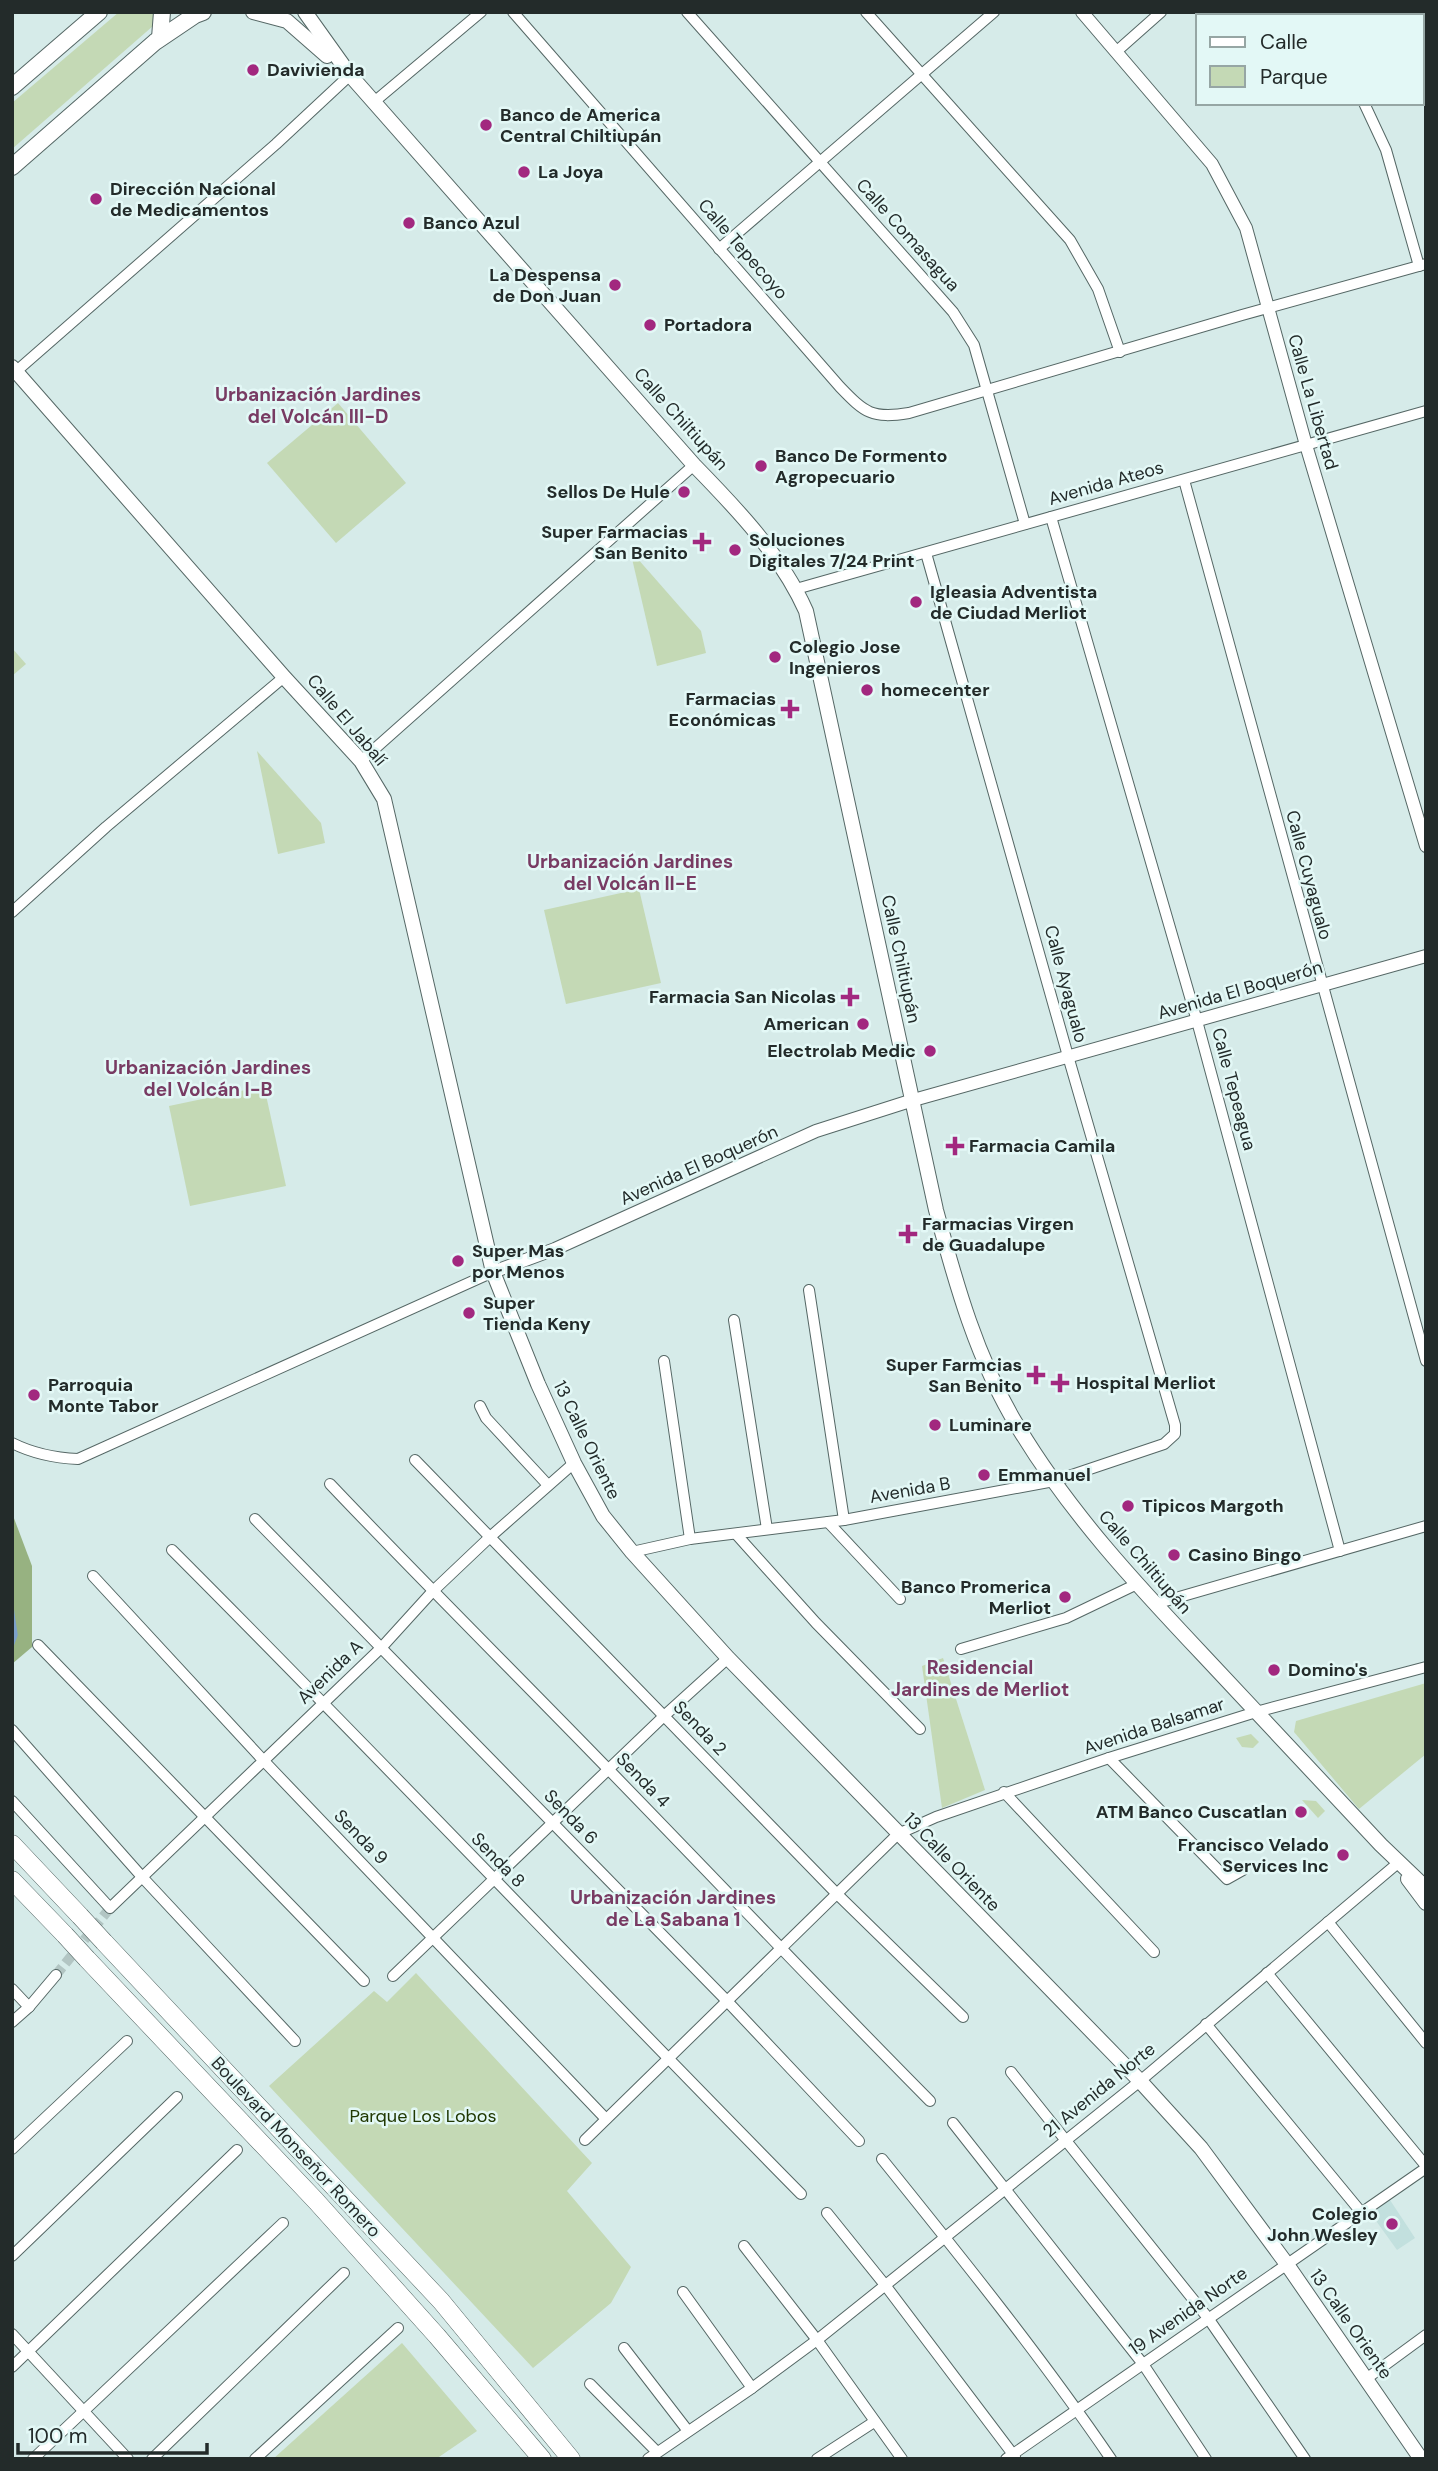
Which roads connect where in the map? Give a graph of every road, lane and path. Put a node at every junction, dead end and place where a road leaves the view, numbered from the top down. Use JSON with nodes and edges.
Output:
{"nodes":[{"id":1,"x":99,"y":12,"type":"edge"},
{"id":2,"x":162,"y":12,"type":"edge"},
{"id":3,"x":203,"y":12,"type":"edge"},
{"id":4,"x":253,"y":12,"type":"edge"},
{"id":5,"x":305,"y":12,"type":"edge"},
{"id":6,"x":481,"y":12,"type":"edge"},
{"id":7,"x":513,"y":12,"type":"edge"},
{"id":8,"x":687,"y":12,"type":"edge"},
{"id":9,"x":866,"y":12,"type":"edge"},
{"id":10,"x":994,"y":12,"type":"edge"},
{"id":11,"x":1082,"y":12,"type":"edge"},
{"id":12,"x":1161,"y":12,"type":"edge"},
{"id":13,"x":160,"y":38,"type":"junction"},
{"id":14,"x":1117,"y":51,"type":"junction"},
{"id":15,"x":922,"y":74,"type":"junction"},
{"id":16,"x":350,"y":75,"type":"junction"},
{"id":17,"x":12,"y":87,"type":"edge"},
{"id":18,"x":374,"y":102,"type":"junction"},
{"id":19,"x":1365,"y":105,"type":"edge"},
{"id":20,"x":820,"y":163,"type":"junction"},
{"id":21,"x":12,"y":167,"type":"edge"},
{"id":22,"x":719,"y":249,"type":"junction"},
{"id":23,"x":1422,"y":265,"type":"edge"},
{"id":24,"x":1268,"y":308,"type":"junction"},
{"id":25,"x":1120,"y":352,"type":"junction"},
{"id":26,"x":14,"y":371,"type":"edge"},
{"id":27,"x":988,"y":390,"type":"junction"},
{"id":28,"x":1426,"y":411,"type":"edge"},
{"id":29,"x":1306,"y":445,"type":"junction"},
{"id":30,"x":694,"y":465,"type":"junction"},
{"id":31,"x":1184,"y":480,"type":"junction"},
{"id":32,"x":1051,"y":517,"type":"junction"},
{"id":33,"x":1025,"y":524,"type":"junction"},
{"id":34,"x":926,"y":552,"type":"junction"},
{"id":35,"x":796,"y":589,"type":"junction"},
{"id":36,"x":284,"y":677,"type":"junction"},
{"id":37,"x":360,"y":761,"type":"junction"},
{"id":38,"x":1426,"y":846,"type":"edge"},
{"id":39,"x":12,"y":912,"type":"edge"},
{"id":40,"x":1426,"y":956,"type":"edge"},
{"id":41,"x":1321,"y":985,"type":"junction"},
{"id":42,"x":1197,"y":1021,"type":"junction"},
{"id":43,"x":1068,"y":1056,"type":"junction"},
{"id":44,"x":911,"y":1101,"type":"junction"},
{"id":45,"x":494,"y":1272,"type":"junction"},
{"id":46,"x":809,"y":1290,"type":"dead end"},
{"id":47,"x":734,"y":1320,"type":"dead end"},
{"id":48,"x":664,"y":1361,"type":"dead end"},
{"id":49,"x":1426,"y":1361,"type":"edge"},
{"id":50,"x":480,"y":1405,"type":"dead end"},
{"id":51,"x":1175,"y":1425,"type":"joint"},
{"id":52,"x":12,"y":1443,"type":"edge"},
{"id":53,"x":415,"y":1460,"type":"dead end"},
{"id":54,"x":575,"y":1463,"type":"junction"},
{"id":55,"x":1054,"y":1481,"type":"junction"},
{"id":56,"x":330,"y":1484,"type":"dead end"},
{"id":57,"x":547,"y":1485,"type":"junction"},
{"id":58,"x":255,"y":1519,"type":"dead end"},
{"id":59,"x":844,"y":1520,"type":"junction"},
{"id":60,"x":828,"y":1522,"type":"junction"},
{"id":61,"x":1426,"y":1526,"type":"edge"},
{"id":62,"x":767,"y":1530,"type":"junction"},
{"id":63,"x":736,"y":1534,"type":"junction"},
{"id":64,"x":490,"y":1537,"type":"junction"},
{"id":65,"x":690,"y":1539,"type":"junction"},
{"id":66,"x":172,"y":1550,"type":"dead end"},
{"id":67,"x":1340,"y":1551,"type":"junction"},
{"id":68,"x":632,"y":1552,"type":"junction"},
{"id":69,"x":93,"y":1576,"type":"dead end"},
{"id":70,"x":1137,"y":1584,"type":"junction"},
{"id":71,"x":432,"y":1592,"type":"junction"},
{"id":72,"x":900,"y":1599,"type":"dead end"},
{"id":73,"x":1155,"y":1604,"type":"junction"},
{"id":74,"x":38,"y":1645,"type":"dead end"},
{"id":75,"x":382,"y":1647,"type":"junction"},
{"id":76,"x":961,"y":1649,"type":"dead end"},
{"id":77,"x":728,"y":1658,"type":"junction"},
{"id":78,"x":1426,"y":1667,"type":"edge"},
{"id":79,"x":324,"y":1702,"type":"junction"},
{"id":80,"x":1256,"y":1712,"type":"junction"},
{"id":81,"x":664,"y":1716,"type":"junction"},
{"id":82,"x":920,"y":1729,"type":"dead end"},
{"id":83,"x":12,"y":1730,"type":"edge"},
{"id":84,"x":1109,"y":1758,"type":"junction"},
{"id":85,"x":263,"y":1760,"type":"junction"},
{"id":86,"x":610,"y":1771,"type":"junction"},
{"id":87,"x":1004,"y":1792,"type":"junction"},
{"id":88,"x":12,"y":1801,"type":"edge"},
{"id":89,"x":205,"y":1816,"type":"junction"},
{"id":90,"x":553,"y":1824,"type":"junction"},
{"id":91,"x":898,"y":1834,"type":"junction"},
{"id":92,"x":12,"y":1844,"type":"edge"},
{"id":93,"x":1398,"y":1863,"type":"junction"},
{"id":94,"x":1243,"y":1870,"type":"dead end"},
{"id":95,"x":144,"y":1878,"type":"junction"},
{"id":96,"x":12,"y":1880,"type":"edge"},
{"id":97,"x":494,"y":1880,"type":"junction"},
{"id":98,"x":1426,"y":1888,"type":"edge"},
{"id":99,"x":837,"y":1894,"type":"junction"},
{"id":100,"x":1426,"y":1903,"type":"edge"},
{"id":101,"x":1328,"y":1922,"type":"junction"},
{"id":102,"x":433,"y":1938,"type":"junction"},
{"id":103,"x":780,"y":1950,"type":"junction"},
{"id":104,"x":1154,"y":1952,"type":"dead end"},
{"id":105,"x":1266,"y":1973,"type":"junction"},
{"id":106,"x":56,"y":1975,"type":"tunnel mouth"},
{"id":107,"x":393,"y":1976,"type":"dead end"},
{"id":108,"x":364,"y":1981,"type":"dead end"},
{"id":109,"x":12,"y":1989,"type":"edge"},
{"id":110,"x":727,"y":2001,"type":"junction"},
{"id":111,"x":29,"y":2007,"type":"junction"},
{"id":112,"x":963,"y":2017,"type":"dead end"},
{"id":113,"x":12,"y":2022,"type":"edge"},
{"id":114,"x":1206,"y":2024,"type":"junction"},
{"id":115,"x":127,"y":2041,"type":"dead end"},
{"id":116,"x":295,"y":2041,"type":"dead end"},
{"id":117,"x":1426,"y":2043,"type":"edge"},
{"id":118,"x":668,"y":2059,"type":"junction"},
{"id":119,"x":1012,"y":2072,"type":"dead end"},
{"id":120,"x":1140,"y":2081,"type":"junction"},
{"id":121,"x":177,"y":2098,"type":"dead end"},
{"id":122,"x":930,"y":2101,"type":"dead end"},
{"id":123,"x":607,"y":2119,"type":"junction"},
{"id":124,"x":953,"y":2123,"type":"dead end"},
{"id":125,"x":585,"y":2140,"type":"dead end"},
{"id":126,"x":1065,"y":2140,"type":"junction"},
{"id":127,"x":859,"y":2141,"type":"dead end"},
{"id":128,"x":12,"y":2148,"type":"edge"},
{"id":129,"x":237,"y":2150,"type":"dead end"},
{"id":130,"x":882,"y":2159,"type":"dead end"},
{"id":131,"x":1426,"y":2167,"type":"edge"},
{"id":132,"x":1005,"y":2188,"type":"junction"},
{"id":133,"x":800,"y":2194,"type":"dead end"},
{"id":134,"x":1361,"y":2212,"type":"junction"},
{"id":135,"x":827,"y":2213,"type":"dead end"},
{"id":136,"x":283,"y":2223,"type":"dead end"},
{"id":137,"x":945,"y":2237,"type":"junction"},
{"id":138,"x":744,"y":2246,"type":"dead end"},
{"id":139,"x":12,"y":2256,"type":"edge"},
{"id":140,"x":1286,"y":2263,"type":"junction"},
{"id":141,"x":344,"y":2273,"type":"dead end"},
{"id":142,"x":885,"y":2285,"type":"junction"},
{"id":143,"x":683,"y":2292,"type":"dead end"},
{"id":144,"x":1208,"y":2318,"type":"junction"},
{"id":145,"x":398,"y":2328,"type":"dead end"},
{"id":146,"x":12,"y":2334,"type":"edge"},
{"id":147,"x":1426,"y":2335,"type":"edge"},
{"id":148,"x":817,"y":2340,"type":"junction"},
{"id":149,"x":624,"y":2348,"type":"dead end"},
{"id":150,"x":28,"y":2351,"type":"junction"},
{"id":151,"x":1143,"y":2364,"type":"junction"},
{"id":152,"x":12,"y":2367,"type":"edge"},
{"id":153,"x":1366,"y":2379,"type":"junction"},
{"id":154,"x":590,"y":2384,"type":"dead end"},
{"id":155,"x":752,"y":2388,"type":"junction"},
{"id":156,"x":1077,"y":2409,"type":"junction"},
{"id":157,"x":84,"y":2411,"type":"junction"},
{"id":158,"x":874,"y":2422,"type":"junction"},
{"id":159,"x":688,"y":2431,"type":"junction"},
{"id":160,"x":652,"y":2455,"type":"edge"},
{"id":161,"x":1012,"y":2457,"type":"edge"},
{"id":162,"x":33,"y":2459,"type":"edge"},
{"id":163,"x":128,"y":2459,"type":"edge"},
{"id":164,"x":152,"y":2459,"type":"edge"},
{"id":165,"x":255,"y":2459,"type":"edge"},
{"id":166,"x":542,"y":2459,"type":"edge"},
{"id":167,"x":571,"y":2459,"type":"edge"},
{"id":168,"x":817,"y":2459,"type":"edge"},
{"id":169,"x":902,"y":2459,"type":"edge"},
{"id":170,"x":1111,"y":2459,"type":"edge"},
{"id":171,"x":1206,"y":2459,"type":"edge"},
{"id":172,"x":1306,"y":2459,"type":"edge"},
{"id":173,"x":1421,"y":2459,"type":"edge"}],
"edges":[{"from":1,"to":17,"type":"main road"},
{"from":2,"to":13,"type":"main road"},
{"from":3,"to":13,"type":"main road"},
{"from":4,"to":16,"type":"main road","name":"Calle Chiltiupán"},
{"from":5,"to":16,"type":"main road","name":"Calle Chiltiupán"},
{"from":6,"to":18,"type":"street"},
{"from":7,"to":22,"type":"street","name":"Calle Tepecoyo"},
{"from":8,"to":20,"type":"street","name":"Calle Comasagua"},
{"from":9,"to":15,"type":"street"},
{"from":10,"to":15,"type":"street"},
{"from":11,"to":14,"type":"street","name":"Calle La Libertad"},
{"from":12,"to":14,"type":"street"},
{"from":13,"to":21,"type":"main road"},
{"from":14,"to":24,"type":"street","name":"Calle La Libertad"},
{"from":15,"to":20,"type":"street"},
{"from":15,"to":25,"type":"street"},
{"from":16,"to":18,"type":"main road","name":"Calle Chiltiupán"},
{"from":16,"to":26,"type":"street"},
{"from":18,"to":30,"type":"main road","name":"Calle Chiltiupán"},
{"from":19,"to":23,"type":"street"},
{"from":20,"to":22,"type":"street"},
{"from":20,"to":27,"type":"street","name":"Calle Comasagua"},
{"from":22,"to":27,"type":"street","name":"Calle Tepecoyo"},
{"from":23,"to":24,"type":"street","name":"Calle Tepecoyo"},
{"from":24,"to":25,"type":"street","name":"Calle Tepecoyo"},
{"from":24,"to":29,"type":"street","name":"Calle La Libertad"},
{"from":25,"to":27,"type":"street","name":"Calle Tepecoyo"},
{"from":26,"to":36,"type":"main road","name":"Calle El Jabalí"},
{"from":27,"to":33,"type":"street","name":"Calle Comasagua"},
{"from":28,"to":29,"type":"street","name":"Avenida Ateos"},
{"from":29,"to":31,"type":"street","name":"Avenida Ateos"},
{"from":29,"to":38,"type":"street","name":"Calle La Libertad"},
{"from":30,"to":35,"type":"main road","name":"Calle Chiltiupán"},
{"from":30,"to":37,"type":"street"},
{"from":31,"to":32,"type":"street","name":"Avenida Ateos"},
{"from":31,"to":41,"type":"street","name":"Calle Cuyagualo"},
{"from":32,"to":33,"type":"street","name":"Avenida Ateos"},
{"from":32,"to":42,"type":"street","name":"Calle Tepeagua"},
{"from":33,"to":34,"type":"street","name":"Avenida Ateos"},
{"from":34,"to":35,"type":"street","name":"Avenida Ateos"},
{"from":34,"to":43,"type":"street","name":"Calle Ayagualo"},
{"from":35,"to":44,"type":"main road","name":"Calle Chiltiupán"},
{"from":36,"to":37,"type":"main road","name":"Calle El Jabalí"},
{"from":36,"to":39,"type":"street"},
{"from":37,"to":45,"type":"main road","name":"Calle El Jabalí"},
{"from":40,"to":41,"type":"street","name":"Avenida El Boquerón"},
{"from":41,"to":42,"type":"street","name":"Avenida El Boquerón"},
{"from":41,"to":49,"type":"street","name":"Calle Cuyagualo"},
{"from":42,"to":43,"type":"street","name":"Avenida El Boquerón"},
{"from":42,"to":67,"type":"street","name":"Calle Tepeagua"},
{"from":43,"to":44,"type":"street","name":"Avenida El Boquerón"},
{"from":43,"to":51,"type":"street","name":"Calle Ayagualo"},
{"from":44,"to":45,"type":"street","name":"Avenida El Boquerón"},
{"from":44,"to":55,"type":"main road","name":"Calle Chiltiupán"},
{"from":45,"to":52,"type":"street","name":"Avenida El Boquerón"},
{"from":45,"to":54,"type":"main road","name":"13 Calle Oriente"},
{"from":46,"to":59,"type":"street"},
{"from":47,"to":62,"type":"street"},
{"from":48,"to":65,"type":"street"},
{"from":50,"to":57,"type":"street"},
{"from":51,"to":55,"type":"street","name":"Avenida B"},
{"from":53,"to":64,"type":"street","name":"Senda 2"},
{"from":54,"to":57,"type":"street","name":"Avenida A"},
{"from":54,"to":68,"type":"main road","name":"13 Calle Oriente"},
{"from":55,"to":59,"type":"street","name":"Avenida B"},
{"from":55,"to":70,"type":"main road","name":"Calle Chiltiupán"},
{"from":56,"to":71,"type":"street","name":"Senda 4"},
{"from":57,"to":64,"type":"street","name":"Avenida A"},
{"from":58,"to":75,"type":"street","name":"Senda 6"},
{"from":59,"to":60,"type":"street","name":"Avenida B"},
{"from":60,"to":62,"type":"street","name":"Avenida B"},
{"from":60,"to":72,"type":"street"},
{"from":61,"to":67,"type":"street"},
{"from":62,"to":63,"type":"street","name":"Avenida B"},
{"from":63,"to":65,"type":"street","name":"Avenida B"},
{"from":63,"to":82,"type":"street"},
{"from":64,"to":71,"type":"street","name":"Avenida A"},
{"from":64,"to":81,"type":"street","name":"Senda 2"},
{"from":65,"to":68,"type":"street","name":"Avenida B"},
{"from":66,"to":79,"type":"street","name":"Senda 8"},
{"from":67,"to":73,"type":"street"},
{"from":68,"to":77,"type":"main road","name":"13 Calle Oriente"},
{"from":69,"to":85,"type":"street","name":"Senda 9"},
{"from":70,"to":73,"type":"main road","name":"Calle Chiltiupán"},
{"from":70,"to":76,"type":"street"},
{"from":71,"to":75,"type":"street","name":"Avenida A"},
{"from":71,"to":86,"type":"street","name":"Senda 4"},
{"from":73,"to":80,"type":"main road","name":"Calle Chiltiupán"},
{"from":74,"to":89,"type":"street"},
{"from":75,"to":79,"type":"street","name":"Avenida A"},
{"from":75,"to":90,"type":"street","name":"Senda 6"},
{"from":77,"to":81,"type":"street"},
{"from":77,"to":91,"type":"main road","name":"13 Calle Oriente"},
{"from":78,"to":80,"type":"street","name":"Avenida Balsamar"},
{"from":79,"to":85,"type":"street","name":"Avenida A"},
{"from":79,"to":97,"type":"street","name":"Senda 8"},
{"from":80,"to":84,"type":"street","name":"Avenida Balsamar"},
{"from":80,"to":93,"type":"main road","name":"Calle Chiltiupán"},
{"from":81,"to":86,"type":"street"},
{"from":81,"to":99,"type":"street","name":"Senda 2"},
{"from":83,"to":95,"type":"street"},
{"from":84,"to":87,"type":"street","name":"Avenida Balsamar"},
{"from":84,"to":94,"type":"street"},
{"from":85,"to":89,"type":"street","name":"Avenida A"},
{"from":85,"to":102,"type":"street","name":"Senda 9"},
{"from":86,"to":90,"type":"street"},
{"from":86,"to":103,"type":"street","name":"Senda 4"},
{"from":87,"to":91,"type":"street","name":"Avenida Balsamar"},
{"from":87,"to":104,"type":"street"},
{"from":88,"to":95,"type":"street","name":"Avenida A"},
{"from":89,"to":95,"type":"street","name":"Avenida A"},
{"from":89,"to":108,"type":"street"},
{"from":90,"to":97,"type":"street"},
{"from":90,"to":110,"type":"street","name":"Senda 6"},
{"from":91,"to":99,"type":"street","name":"Avenida Balsamar"},
{"from":91,"to":120,"type":"main road","name":"13 Calle Oriente"},
{"from":92,"to":167,"type":"highway","name":"Boulevard Monseñor Romero","bridge":true},
{"from":93,"to":98,"type":"main road","name":"Calle Chiltiupán"},
{"from":93,"to":100,"type":"main road","name":"Calle Chiltiupán"},
{"from":93,"to":101,"type":"street","name":"21 Avenida Norte"},
{"from":95,"to":116,"type":"street"},
{"from":96,"to":166,"type":"highway","name":"Boulevard Monseñor Romero","bridge":true},
{"from":97,"to":102,"type":"street"},
{"from":97,"to":118,"type":"street","name":"Senda 8"},
{"from":99,"to":103,"type":"street","name":"Avenida Balsamar"},
{"from":99,"to":112,"type":"street","name":"Senda 2"},
{"from":101,"to":105,"type":"street","name":"21 Avenida Norte"},
{"from":101,"to":117,"type":"street"},
{"from":102,"to":107,"type":"street"},
{"from":102,"to":123,"type":"street","name":"Senda 9"},
{"from":103,"to":110,"type":"street","name":"Avenida Balsamar"},
{"from":103,"to":122,"type":"street","name":"Senda 4"},
{"from":105,"to":114,"type":"street","name":"21 Avenida Norte"},
{"from":105,"to":131,"type":"street"},
{"from":106,"to":111,"type":"street"},
{"from":109,"to":111,"type":"street"},
{"from":110,"to":118,"type":"street","name":"Avenida Balsamar"},
{"from":110,"to":127,"type":"street","name":"Senda 6"},
{"from":111,"to":113,"type":"street"},
{"from":114,"to":120,"type":"street","name":"21 Avenida Norte"},
{"from":114,"to":134,"type":"street"},
{"from":115,"to":128,"type":"street"},
{"from":118,"to":123,"type":"street","name":"Avenida Balsamar"},
{"from":118,"to":133,"type":"street","name":"Senda 8"},
{"from":119,"to":126,"type":"street"},
{"from":120,"to":126,"type":"street","name":"21 Avenida Norte"},
{"from":120,"to":140,"type":"main road","name":"13 Calle Oriente"},
{"from":121,"to":139,"type":"street"},
{"from":123,"to":125,"type":"street","name":"Avenida Balsamar"},
{"from":124,"to":132,"type":"street"},
{"from":126,"to":132,"type":"street","name":"21 Avenida Norte"},
{"from":126,"to":144,"type":"street"},
{"from":129,"to":150,"type":"street"},
{"from":130,"to":137,"type":"street"},
{"from":131,"to":134,"type":"street","name":"19 Avenida Norte"},
{"from":132,"to":137,"type":"street","name":"21 Avenida Norte"},
{"from":132,"to":151,"type":"street"},
{"from":134,"to":140,"type":"street","name":"19 Avenida Norte"},
{"from":135,"to":142,"type":"street"},
{"from":136,"to":157,"type":"street"},
{"from":137,"to":142,"type":"street","name":"21 Avenida Norte"},
{"from":137,"to":156,"type":"street"},
{"from":138,"to":148,"type":"street"},
{"from":140,"to":144,"type":"street","name":"19 Avenida Norte"},
{"from":140,"to":153,"type":"main road","name":"13 Calle Oriente"},
{"from":141,"to":164,"type":"street"},
{"from":142,"to":148,"type":"street","name":"21 Avenida Norte"},
{"from":142,"to":161,"type":"street"},
{"from":143,"to":155,"type":"street"},
{"from":144,"to":151,"type":"street","name":"19 Avenida Norte"},
{"from":144,"to":172,"type":"street"},
{"from":145,"to":165,"type":"street"},
{"from":146,"to":150,"type":"street"},
{"from":147,"to":153,"type":"street"},
{"from":148,"to":155,"type":"street","name":"21 Avenida Norte"},
{"from":148,"to":158,"type":"street"},
{"from":149,"to":159,"type":"street"},
{"from":150,"to":152,"type":"street"},
{"from":150,"to":157,"type":"street"},
{"from":151,"to":156,"type":"street","name":"19 Avenida Norte"},
{"from":151,"to":171,"type":"street"},
{"from":153,"to":173,"type":"main road","name":"13 Calle Oriente"},
{"from":154,"to":160,"type":"street"},
{"from":155,"to":159,"type":"street","name":"21 Avenida Norte"},
{"from":156,"to":161,"type":"street","name":"19 Avenida Norte"},
{"from":156,"to":170,"type":"street"},
{"from":157,"to":162,"type":"street"},
{"from":157,"to":163,"type":"street"},
{"from":158,"to":168,"type":"street"},
{"from":158,"to":169,"type":"street"},
{"from":159,"to":160,"type":"street","name":"21 Avenida Norte"}]}
